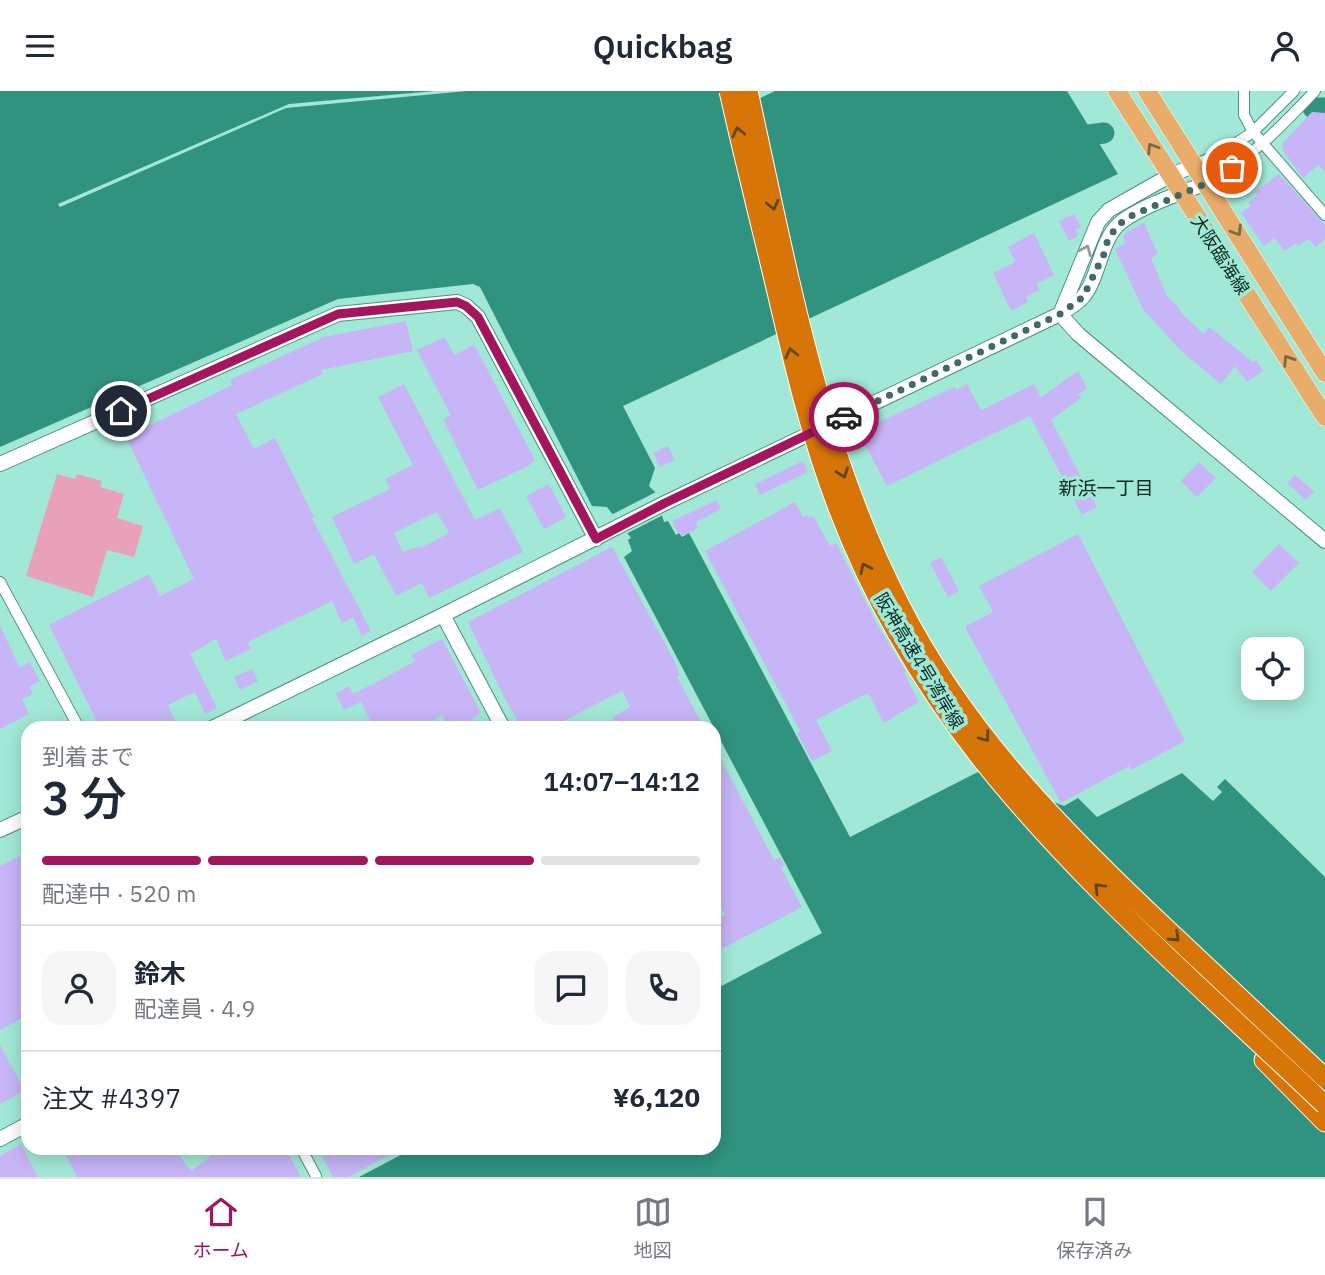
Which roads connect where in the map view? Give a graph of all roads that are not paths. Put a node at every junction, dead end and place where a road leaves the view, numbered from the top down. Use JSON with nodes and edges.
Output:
{"nodes":[{"id":1,"x":729,"y":91,"type":"edge"},
{"id":2,"x":748,"y":91,"type":"edge"},
{"id":3,"x":1116,"y":91,"type":"edge"},
{"id":4,"x":1147,"y":91,"type":"edge"},
{"id":5,"x":1244,"y":91,"type":"edge"},
{"id":6,"x":1315,"y":91,"type":"edge"},
{"id":7,"x":1292,"y":93,"type":"edge"},
{"id":8,"x":1300,"y":106,"type":"junction"},
{"id":9,"x":1253,"y":132,"type":"junction"},
{"id":10,"x":1264,"y":144,"type":"junction"},
{"id":11,"x":1195,"y":165,"type":"junction"},
{"id":12,"x":1169,"y":176,"type":"junction"},
{"id":13,"x":1207,"y":183,"type":"junction"},
{"id":14,"x":1180,"y":194,"type":"junction"},
{"id":15,"x":1325,"y":215,"type":"edge"},
{"id":16,"x":1060,"y":314,"type":"junction"},
{"id":17,"x":1325,"y":373,"type":"edge"},
{"id":18,"x":1325,"y":417,"type":"edge"},
{"id":19,"x":0,"y":464,"type":"edge"},
{"id":20,"x":596,"y":539,"type":"junction"},
{"id":21,"x":1325,"y":541,"type":"edge"},
{"id":22,"x":0,"y":582,"type":"edge"},
{"id":23,"x":443,"y":615,"type":"junction"},
{"id":24,"x":75,"y":721,"type":"edge"},
{"id":25,"x":226,"y":721,"type":"edge"},
{"id":26,"x":499,"y":721,"type":"edge"},
{"id":27,"x":21,"y":820,"type":"edge"},
{"id":28,"x":0,"y":830,"type":"edge"},
{"id":29,"x":1132,"y":922,"type":"junction"},
{"id":30,"x":1325,"y":1078,"type":"edge"},
{"id":31,"x":1325,"y":1105,"type":"edge"},
{"id":32,"x":1325,"y":1122,"type":"edge"},
{"id":33,"x":21,"y":1128,"type":"edge"},
{"id":34,"x":0,"y":1139,"type":"edge"},
{"id":35,"x":305,"y":1155,"type":"edge"},
{"id":36,"x":316,"y":1176,"type":"edge"}],
"edges":[{"from":29,"to":1,"type":"highway","name":"阪神高速4号湾岸線","one_way":true,"bridge":true},
{"from":2,"to":30,"type":"highway","name":"阪神高速4号湾岸線","one_way":true,"bridge":true},
{"from":12,"to":3,"type":"main road","name":"大阪臨海線","one_way":true},
{"from":4,"to":11,"type":"main road","name":"大阪臨海線"},
{"from":5,"to":9,"type":"street"},
{"from":6,"to":8,"type":"street"},
{"from":7,"to":8,"type":"street"},
{"from":7,"to":9,"type":"street"},
{"from":8,"to":10,"type":"street"},
{"from":9,"to":10,"type":"street"},
{"from":9,"to":11,"type":"street"},
{"from":10,"to":13,"type":"street"},
{"from":10,"to":15,"type":"street"},
{"from":11,"to":12,"type":"street"},
{"from":11,"to":13,"type":"main road","name":"大阪臨海線"},
{"from":12,"to":14,"type":"main road","name":"大阪臨海線"},
{"from":16,"to":12,"type":"street","one_way":true},
{"from":13,"to":14,"type":"street"},
{"from":13,"to":17,"type":"main road","name":"大阪臨海線","one_way":true},
{"from":14,"to":16,"type":"street"},
{"from":18,"to":14,"type":"main road","name":"大阪臨海線","one_way":true},
{"from":16,"to":20,"type":"street"},
{"from":16,"to":21,"type":"street"},
{"from":19,"to":20,"type":"street"},
{"from":20,"to":23,"type":"street"},
{"from":22,"to":24,"type":"street"},
{"from":23,"to":25,"type":"street"},
{"from":23,"to":26,"type":"street"},
{"from":27,"to":28,"type":"street"},
{"from":29,"to":31,"type":"highway","name":"阪神高速4号湾岸線","bridge":true},
{"from":29,"to":32,"type":"highway","bridge":true},
{"from":33,"to":34,"type":"street"},
{"from":35,"to":36,"type":"street"}]}
